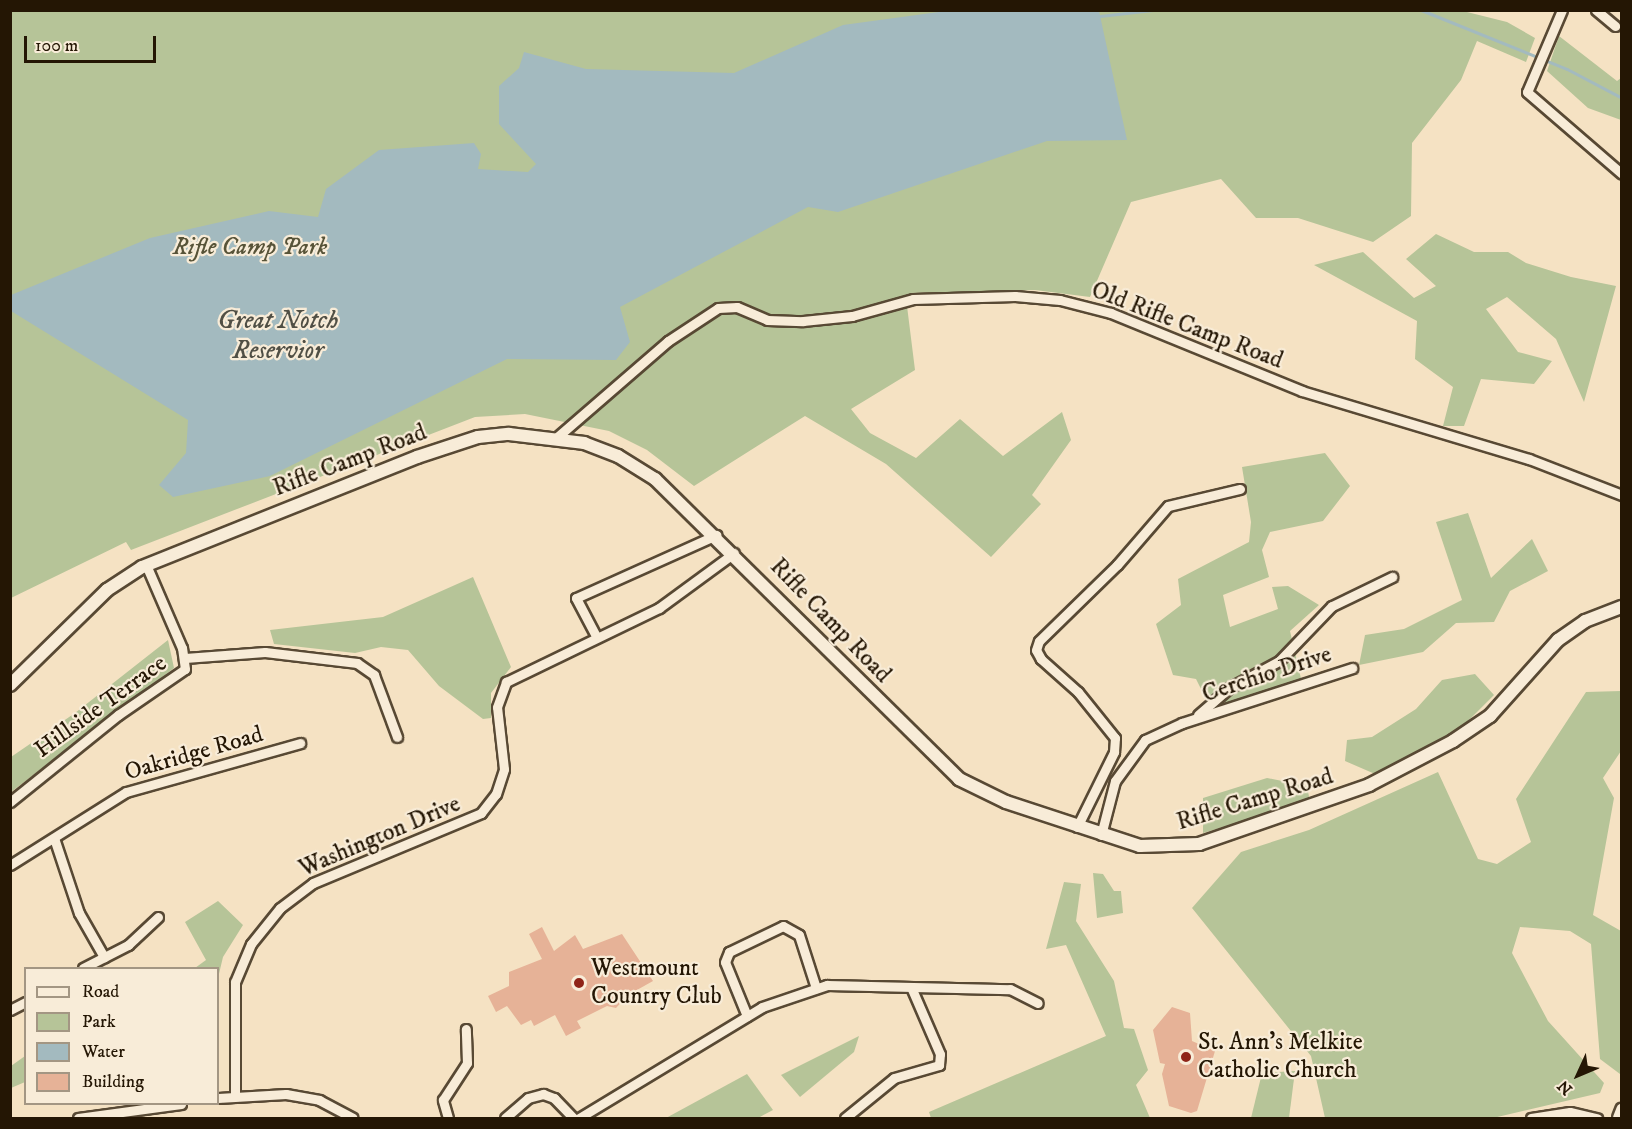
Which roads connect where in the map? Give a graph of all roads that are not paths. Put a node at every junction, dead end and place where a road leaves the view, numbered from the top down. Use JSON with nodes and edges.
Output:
{"nodes":[{"id":1,"x":1562,"y":10,"type":"edge"},
{"id":2,"x":1596,"y":10,"type":"edge"},
{"id":3,"x":1616,"y":26,"type":"dead end"},
{"id":4,"x":1622,"y":174,"type":"edge"},
{"id":5,"x":556,"y":438,"type":"junction"},
{"id":6,"x":1240,"y":489,"type":"dead end"},
{"id":7,"x":1622,"y":495,"type":"edge"},
{"id":8,"x":716,"y":535,"type":"junction"},
{"id":9,"x":734,"y":553,"type":"junction"},
{"id":10,"x":146,"y":565,"type":"junction"},
{"id":11,"x":1392,"y":577,"type":"dead end"},
{"id":12,"x":1622,"y":607,"type":"edge"},
{"id":13,"x":596,"y":636,"type":"junction"},
{"id":14,"x":185,"y":658,"type":"junction"},
{"id":15,"x":1352,"y":668,"type":"dead end"},
{"id":16,"x":10,"y":685,"type":"edge"},
{"id":17,"x":1193,"y":719,"type":"junction"},
{"id":18,"x":397,"y":737,"type":"dead end"},
{"id":19,"x":300,"y":743,"type":"dead end"},
{"id":20,"x":1102,"y":777,"type":"junction"},
{"id":21,"x":1114,"y":782,"type":"junction"},
{"id":22,"x":10,"y":802,"type":"edge"},
{"id":23,"x":1077,"y":827,"type":"junction"},
{"id":24,"x":1101,"y":835,"type":"junction"},
{"id":25,"x":54,"y":838,"type":"junction"},
{"id":26,"x":10,"y":865,"type":"edge"},
{"id":27,"x":158,"y":917,"type":"dead end"},
{"id":28,"x":104,"y":957,"type":"junction"},
{"id":29,"x":86,"y":967,"type":"edge"},
{"id":30,"x":911,"y":987,"type":"junction"},
{"id":31,"x":816,"y":988,"type":"junction"},
{"id":32,"x":24,"y":1003,"type":"edge"},
{"id":33,"x":1038,"y":1003,"type":"dead end"},
{"id":34,"x":10,"y":1010,"type":"edge"},
{"id":35,"x":747,"y":1016,"type":"junction"},
{"id":36,"x":466,"y":1029,"type":"dead end"},
{"id":37,"x":235,"y":1096,"type":"junction"},
{"id":38,"x":219,"y":1098,"type":"edge"},
{"id":39,"x":174,"y":1105,"type":"edge"},
{"id":40,"x":1622,"y":1110,"type":"edge"},
{"id":41,"x":78,"y":1119,"type":"edge"},
{"id":42,"x":353,"y":1119,"type":"edge"},
{"id":43,"x":448,"y":1119,"type":"edge"},
{"id":44,"x":506,"y":1119,"type":"edge"},
{"id":45,"x":573,"y":1119,"type":"edge"},
{"id":46,"x":579,"y":1119,"type":"edge"},
{"id":47,"x":845,"y":1119,"type":"edge"},
{"id":48,"x":1531,"y":1119,"type":"edge"},
{"id":49,"x":1597,"y":1119,"type":"edge"},
{"id":50,"x":1619,"y":1119,"type":"edge"}],
"edges":[{"from":1,"to":4,"type":"street"},
{"from":2,"to":3,"type":"street"},
{"from":5,"to":7,"type":"street","name":"Old Rifle Camp Road"},
{"from":5,"to":8,"type":"street","name":"Rifle Camp Road"},
{"from":5,"to":10,"type":"street","name":"Rifle Camp Road"},
{"from":6,"to":20,"type":"street"},
{"from":8,"to":9,"type":"street","name":"Rifle Camp Road"},
{"from":8,"to":13,"type":"street"},
{"from":9,"to":13,"type":"street","name":"Washington Drive"},
{"from":9,"to":23,"type":"street","name":"Rifle Camp Road"},
{"from":10,"to":14,"type":"street","name":"Hillside Terrace"},
{"from":10,"to":16,"type":"street","name":"Rifle Camp Road"},
{"from":11,"to":17,"type":"street","name":"Cerchio Drive"},
{"from":12,"to":24,"type":"street","name":"Rifle Camp Road"},
{"from":13,"to":37,"type":"street","name":"Washington Drive"},
{"from":14,"to":18,"type":"street"},
{"from":14,"to":22,"type":"street","name":"Hillside Terrace"},
{"from":15,"to":17,"type":"street","name":"Cerchio Drive"},
{"from":17,"to":21,"type":"street","name":"Cerchio Drive"},
{"from":19,"to":25,"type":"street","name":"Oakridge Road"},
{"from":20,"to":21,"type":"street"},
{"from":20,"to":23,"type":"street"},
{"from":21,"to":24,"type":"street","name":"Cerchio Drive"},
{"from":23,"to":24,"type":"street","name":"Rifle Camp Road"},
{"from":25,"to":26,"type":"street","name":"Oakridge Road"},
{"from":25,"to":28,"type":"street"},
{"from":27,"to":28,"type":"street"},
{"from":28,"to":29,"type":"street"},
{"from":30,"to":31,"type":"street"},
{"from":30,"to":33,"type":"street"},
{"from":30,"to":47,"type":"street"},
{"from":31,"to":35,"type":"street"},
{"from":31,"to":35,"type":"street"},
{"from":32,"to":34,"type":"street"},
{"from":35,"to":46,"type":"street"},
{"from":36,"to":43,"type":"street"},
{"from":37,"to":38,"type":"street"},
{"from":37,"to":42,"type":"street"},
{"from":39,"to":41,"type":"street"},
{"from":40,"to":50,"type":"street"},
{"from":44,"to":45,"type":"street"},
{"from":48,"to":49,"type":"street"}]}
